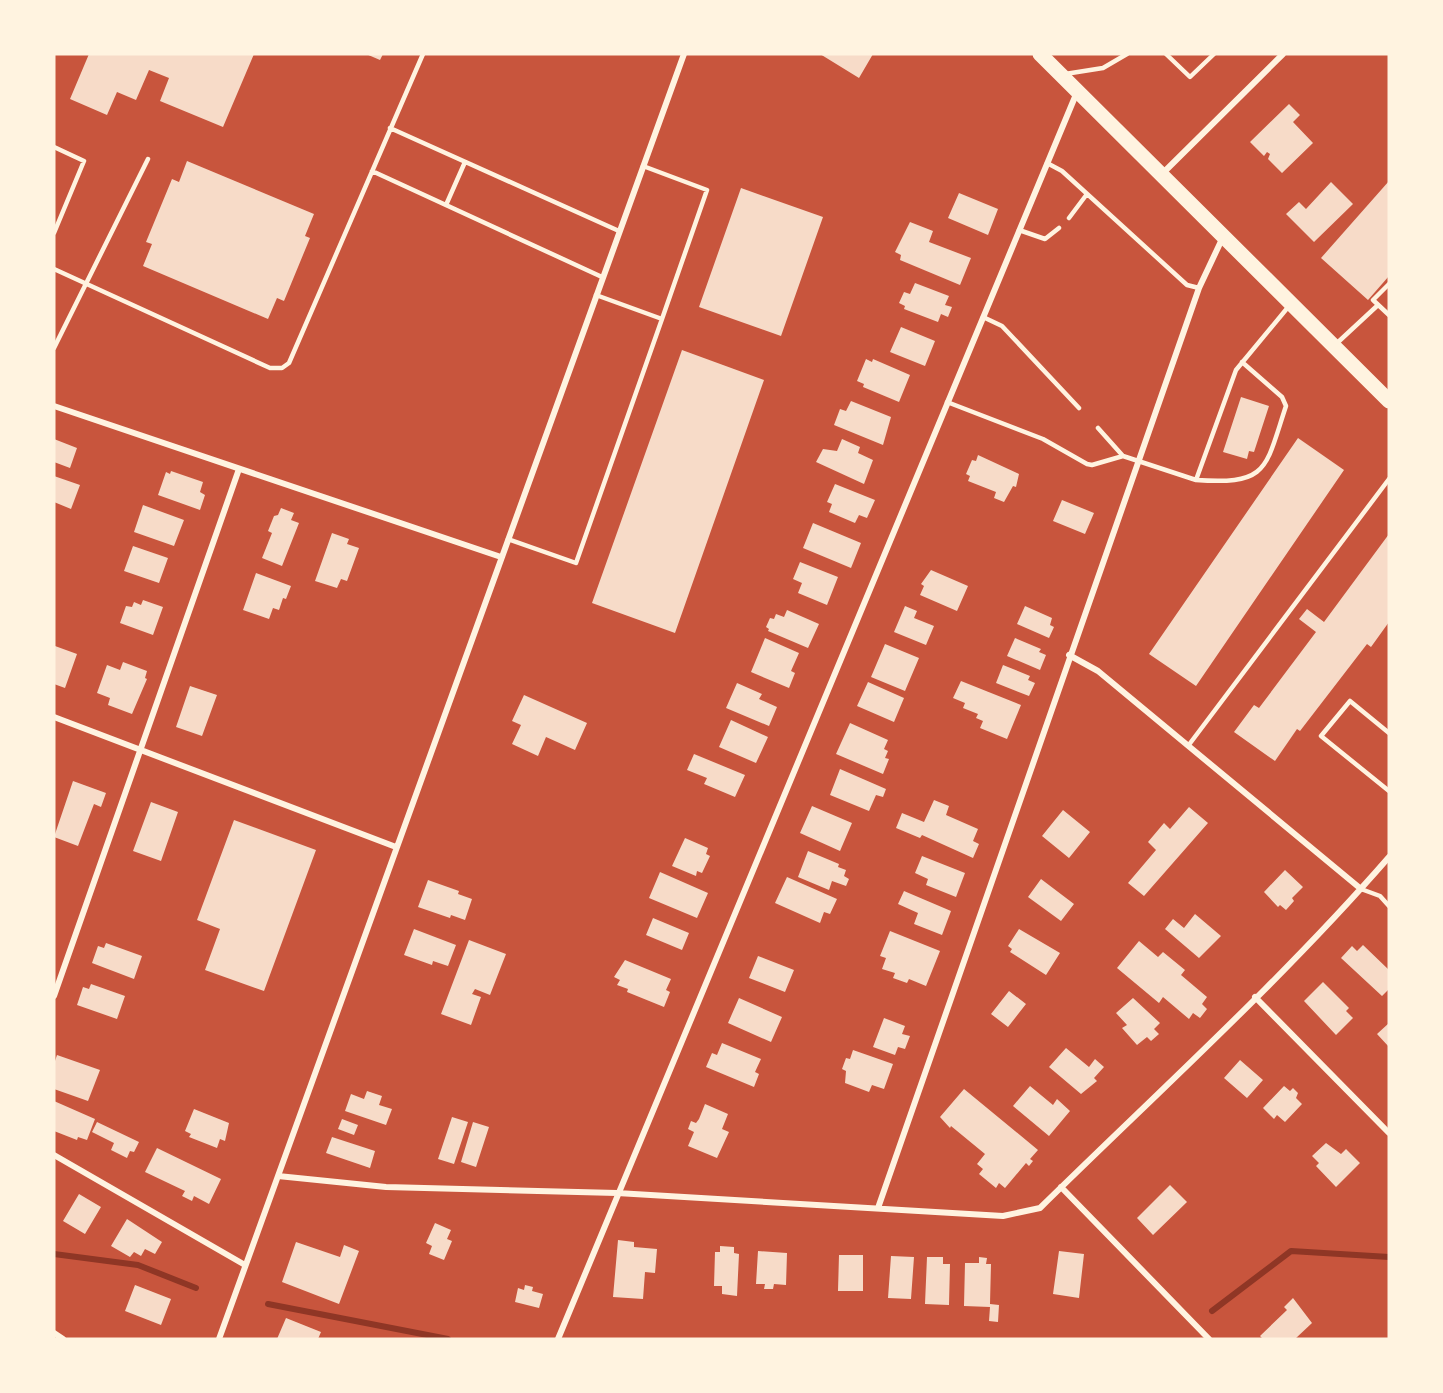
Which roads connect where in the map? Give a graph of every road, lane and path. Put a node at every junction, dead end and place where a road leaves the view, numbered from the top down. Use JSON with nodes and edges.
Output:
{"nodes":[{"id":1,"x":423,"y":54,"type":"edge"},
{"id":2,"x":684,"y":54,"type":"edge"},
{"id":3,"x":1040,"y":54,"type":"edge"},
{"id":4,"x":1127,"y":54,"type":"edge"},
{"id":5,"x":1166,"y":54,"type":"edge"},
{"id":6,"x":1214,"y":54,"type":"edge"},
{"id":7,"x":1283,"y":54,"type":"edge"},
{"id":8,"x":1060,"y":74,"type":"junction"},
{"id":9,"x":1077,"y":91,"type":"junction"},
{"id":10,"x":390,"y":128,"type":"junction"},
{"id":11,"x":54,"y":147,"type":"edge"},
{"id":12,"x":147,"y":159,"type":"dead end"},
{"id":13,"x":465,"y":162,"type":"junction"},
{"id":14,"x":1047,"y":163,"type":"junction"},
{"id":15,"x":643,"y":166,"type":"junction"},
{"id":16,"x":372,"y":171,"type":"junction"},
{"id":17,"x":1161,"y":175,"type":"junction"},
{"id":18,"x":1088,"y":194,"type":"junction"},
{"id":19,"x":446,"y":205,"type":"junction"},
{"id":20,"x":54,"y":213,"type":"edge"},
{"id":21,"x":61,"y":216,"type":"junction"},
{"id":22,"x":1069,"y":218,"type":"dead end"},
{"id":23,"x":1059,"y":228,"type":"dead end"},
{"id":24,"x":1019,"y":230,"type":"junction"},
{"id":25,"x":619,"y":231,"type":"junction"},
{"id":26,"x":54,"y":233,"type":"edge"},
{"id":27,"x":1223,"y":236,"type":"junction"},
{"id":28,"x":54,"y":269,"type":"edge"},
{"id":29,"x":602,"y":277,"type":"junction"},
{"id":30,"x":86,"y":284,"type":"junction"},
{"id":31,"x":1389,"y":284,"type":"edge"},
{"id":32,"x":1199,"y":288,"type":"junction"},
{"id":33,"x":596,"y":295,"type":"junction"},
{"id":34,"x":1291,"y":304,"type":"junction"},
{"id":35,"x":1378,"y":305,"type":"junction"},
{"id":36,"x":1389,"y":315,"type":"edge"},
{"id":37,"x":983,"y":316,"type":"junction"},
{"id":38,"x":662,"y":319,"type":"junction"},
{"id":39,"x":1334,"y":346,"type":"junction"},
{"id":40,"x":54,"y":348,"type":"edge"},
{"id":41,"x":1242,"y":362,"type":"junction"},
{"id":42,"x":1389,"y":401,"type":"edge"},
{"id":43,"x":947,"y":402,"type":"junction"},
{"id":44,"x":54,"y":406,"type":"edge"},
{"id":45,"x":1079,"y":408,"type":"dead end"},
{"id":46,"x":1098,"y":428,"type":"dead end"},
{"id":47,"x":1124,"y":456,"type":"junction"},
{"id":48,"x":1137,"y":462,"type":"junction"},
{"id":49,"x":239,"y":469,"type":"junction"},
{"id":50,"x":1389,"y":479,"type":"edge"},
{"id":51,"x":1196,"y":480,"type":"junction"},
{"id":52,"x":508,"y":539,"type":"junction"},
{"id":53,"x":501,"y":557,"type":"junction"},
{"id":54,"x":1069,"y":655,"type":"junction"},
{"id":55,"x":54,"y":717,"type":"edge"},
{"id":56,"x":1389,"y":733,"type":"edge"},
{"id":57,"x":1188,"y":746,"type":"junction"},
{"id":58,"x":141,"y":750,"type":"junction"},
{"id":59,"x":1389,"y":791,"type":"edge"},
{"id":60,"x":396,"y":846,"type":"junction"},
{"id":61,"x":1389,"y":857,"type":"edge"},
{"id":62,"x":1361,"y":889,"type":"junction"},
{"id":63,"x":1389,"y":906,"type":"edge"},
{"id":64,"x":54,"y":996,"type":"edge"},
{"id":65,"x":1255,"y":997,"type":"junction"},
{"id":66,"x":1389,"y":1133,"type":"edge"},
{"id":67,"x":54,"y":1155,"type":"edge"},
{"id":68,"x":278,"y":1176,"type":"junction"},
{"id":69,"x":1061,"y":1187,"type":"junction"},
{"id":70,"x":617,"y":1193,"type":"junction"},
{"id":71,"x":878,"y":1208,"type":"junction"},
{"id":72,"x":245,"y":1265,"type":"junction"},
{"id":73,"x":54,"y":1334,"type":"edge"},
{"id":74,"x":63,"y":1339,"type":"edge"},
{"id":75,"x":219,"y":1339,"type":"edge"},
{"id":76,"x":558,"y":1339,"type":"edge"},
{"id":77,"x":1209,"y":1339,"type":"edge"}],
"edges":[{"from":1,"to":10,"type":"lane"},
{"from":2,"to":15,"type":"street"},
{"from":3,"to":8,"type":"main road"},
{"from":4,"to":8,"type":"lane"},
{"from":5,"to":6,"type":"lane"},
{"from":7,"to":17,"type":"street"},
{"from":8,"to":9,"type":"main road"},
{"from":9,"to":14,"type":"street"},
{"from":9,"to":17,"type":"main road"},
{"from":10,"to":13,"type":"lane"},
{"from":10,"to":16,"type":"lane"},
{"from":11,"to":21,"type":"lane"},
{"from":12,"to":30,"type":"lane"},
{"from":13,"to":19,"type":"lane"},
{"from":13,"to":25,"type":"lane"},
{"from":14,"to":18,"type":"lane"},
{"from":14,"to":24,"type":"street"},
{"from":15,"to":25,"type":"street"},
{"from":15,"to":38,"type":"lane"},
{"from":16,"to":19,"type":"lane"},
{"from":16,"to":30,"type":"lane"},
{"from":17,"to":27,"type":"main road"},
{"from":18,"to":22,"type":"lane"},
{"from":18,"to":32,"type":"lane"},
{"from":19,"to":29,"type":"lane"},
{"from":20,"to":21,"type":"lane"},
{"from":21,"to":26,"type":"lane"},
{"from":23,"to":24,"type":"lane"},
{"from":24,"to":37,"type":"street"},
{"from":25,"to":29,"type":"street"},
{"from":27,"to":32,"type":"street"},
{"from":27,"to":34,"type":"main road"},
{"from":28,"to":30,"type":"lane"},
{"from":29,"to":33,"type":"street"},
{"from":30,"to":40,"type":"lane"},
{"from":31,"to":35,"type":"lane"},
{"from":32,"to":48,"type":"street"},
{"from":33,"to":38,"type":"lane"},
{"from":33,"to":52,"type":"street"},
{"from":34,"to":39,"type":"main road"},
{"from":34,"to":41,"type":"lane"},
{"from":35,"to":36,"type":"lane"},
{"from":35,"to":39,"type":"lane"},
{"from":37,"to":43,"type":"street"},
{"from":37,"to":45,"type":"lane"},
{"from":38,"to":52,"type":"lane"},
{"from":39,"to":42,"type":"main road"},
{"from":41,"to":51,"type":"lane"},
{"from":41,"to":51,"type":"lane"},
{"from":43,"to":47,"type":"lane"},
{"from":43,"to":70,"type":"street"},
{"from":44,"to":49,"type":"street"},
{"from":46,"to":47,"type":"lane"},
{"from":47,"to":48,"type":"lane"},
{"from":48,"to":51,"type":"lane"},
{"from":48,"to":54,"type":"street"},
{"from":49,"to":53,"type":"street"},
{"from":49,"to":58,"type":"street"},
{"from":50,"to":57,"type":"lane"},
{"from":52,"to":53,"type":"street"},
{"from":53,"to":60,"type":"street"},
{"from":54,"to":57,"type":"street"},
{"from":54,"to":71,"type":"street"},
{"from":55,"to":58,"type":"street"},
{"from":56,"to":59,"type":"lane"},
{"from":57,"to":62,"type":"street"},
{"from":58,"to":60,"type":"street"},
{"from":58,"to":64,"type":"street"},
{"from":60,"to":68,"type":"street"},
{"from":61,"to":62,"type":"street"},
{"from":62,"to":63,"type":"lane"},
{"from":62,"to":65,"type":"street"},
{"from":65,"to":66,"type":"street"},
{"from":65,"to":69,"type":"street"},
{"from":67,"to":72,"type":"street"},
{"from":68,"to":70,"type":"street"},
{"from":68,"to":72,"type":"street"},
{"from":69,"to":71,"type":"street"},
{"from":69,"to":77,"type":"street"},
{"from":70,"to":71,"type":"street"},
{"from":70,"to":76,"type":"street"},
{"from":72,"to":75,"type":"street"},
{"from":73,"to":74,"type":"street"}]}
